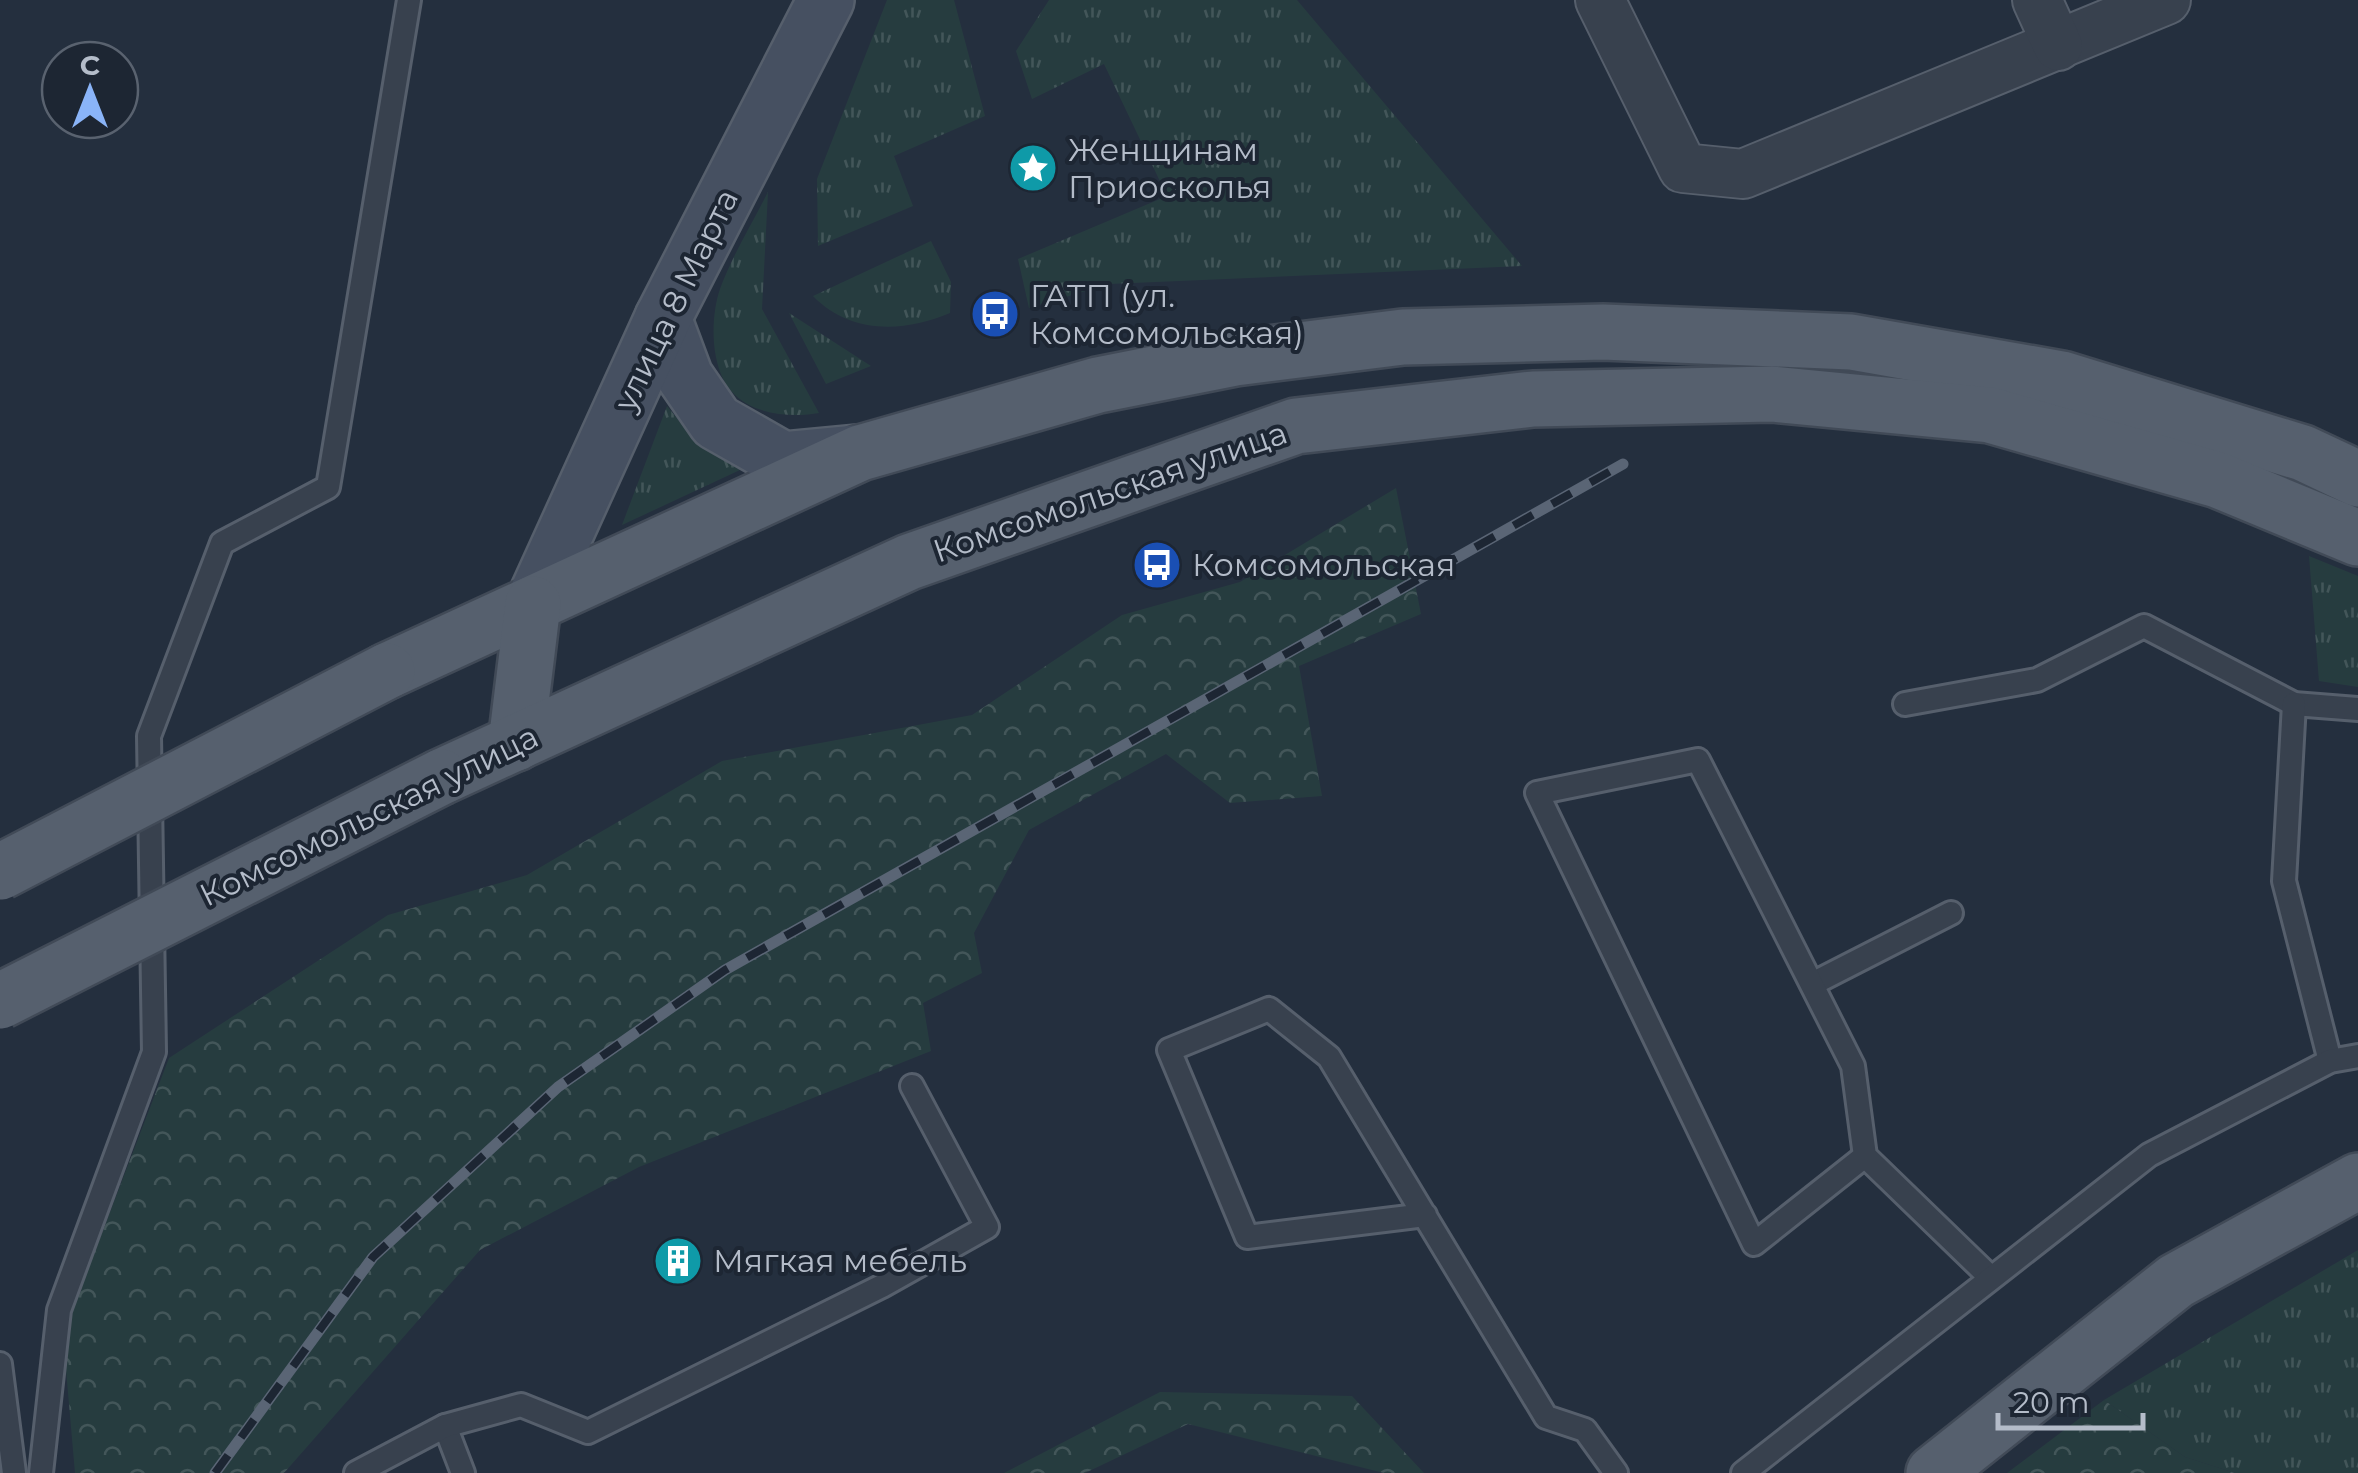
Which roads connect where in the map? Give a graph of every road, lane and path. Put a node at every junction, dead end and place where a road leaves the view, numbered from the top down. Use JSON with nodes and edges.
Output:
{"nodes":[{"id":1,"x":409,"y":0,"type":"edge"},
{"id":2,"x":826,"y":0,"type":"edge"},
{"id":3,"x":1600,"y":0,"type":"edge"},
{"id":4,"x":2037,"y":0,"type":"edge"},
{"id":5,"x":2166,"y":0,"type":"edge"},
{"id":6,"x":2058,"y":46,"type":"junction"},
{"id":7,"x":663,"y":318,"type":"junction"},
{"id":8,"x":860,"y":453,"type":"junction"},
{"id":9,"x":2358,"y":478,"type":"edge"},
{"id":10,"x":2358,"y":538,"type":"edge"},
{"id":11,"x":534,"y":604,"type":"junction"},
{"id":12,"x":1905,"y":704,"type":"dead end"},
{"id":13,"x":2294,"y":704,"type":"junction"},
{"id":14,"x":2358,"y":709,"type":"edge"},
{"id":15,"x":516,"y":743,"type":"junction"},
{"id":16,"x":0,"y":872,"type":"edge"},
{"id":17,"x":1951,"y":913,"type":"dead end"},
{"id":18,"x":1814,"y":984,"type":"junction"},
{"id":19,"x":0,"y":1001,"type":"edge"},
{"id":20,"x":2358,"y":1056,"type":"edge"},
{"id":21,"x":2330,"y":1061,"type":"junction"},
{"id":22,"x":912,"y":1086,"type":"dead end"},
{"id":23,"x":1866,"y":1156,"type":"junction"},
{"id":24,"x":2358,"y":1181,"type":"edge"},
{"id":25,"x":1425,"y":1214,"type":"junction"},
{"id":26,"x":1990,"y":1276,"type":"junction"},
{"id":27,"x":0,"y":1364,"type":"edge"},
{"id":28,"x":445,"y":1426,"type":"junction"},
{"id":29,"x":14,"y":1473,"type":"edge"},
{"id":30,"x":41,"y":1473,"type":"edge"},
{"id":31,"x":356,"y":1473,"type":"edge"},
{"id":32,"x":463,"y":1473,"type":"edge"},
{"id":33,"x":1616,"y":1473,"type":"edge"},
{"id":34,"x":1743,"y":1473,"type":"edge"},
{"id":35,"x":1934,"y":1473,"type":"edge"}],
"edges":[{"from":1,"to":30,"type":"lane"},
{"from":2,"to":7,"type":"main road","name":"улица 8 Марта"},
{"from":3,"to":6,"type":"street"},
{"from":4,"to":6,"type":"street"},
{"from":5,"to":6,"type":"street"},
{"from":7,"to":8,"type":"main road"},
{"from":7,"to":11,"type":"main road","name":"улица 8 Марта"},
{"from":8,"to":9,"type":"main road"},
{"from":8,"to":11,"type":"main road"},
{"from":10,"to":15,"type":"main road","name":"Комсомольская улица"},
{"from":11,"to":15,"type":"main road"},
{"from":11,"to":16,"type":"main road","bridge":true},
{"from":12,"to":13,"type":"lane"},
{"from":13,"to":14,"type":"lane"},
{"from":13,"to":21,"type":"lane"},
{"from":15,"to":19,"type":"main road","name":"Комсомольская улица","bridge":true},
{"from":17,"to":18,"type":"lane"},
{"from":18,"to":23,"type":"lane"},
{"from":18,"to":23,"type":"lane"},
{"from":20,"to":21,"type":"lane"},
{"from":21,"to":26,"type":"lane"},
{"from":22,"to":28,"type":"lane"},
{"from":23,"to":26,"type":"lane"},
{"from":24,"to":35,"type":"main road"},
{"from":25,"to":25,"type":"lane"},
{"from":25,"to":33,"type":"lane"},
{"from":26,"to":34,"type":"lane"},
{"from":27,"to":29,"type":"lane"},
{"from":28,"to":31,"type":"lane"},
{"from":28,"to":32,"type":"lane"}]}
